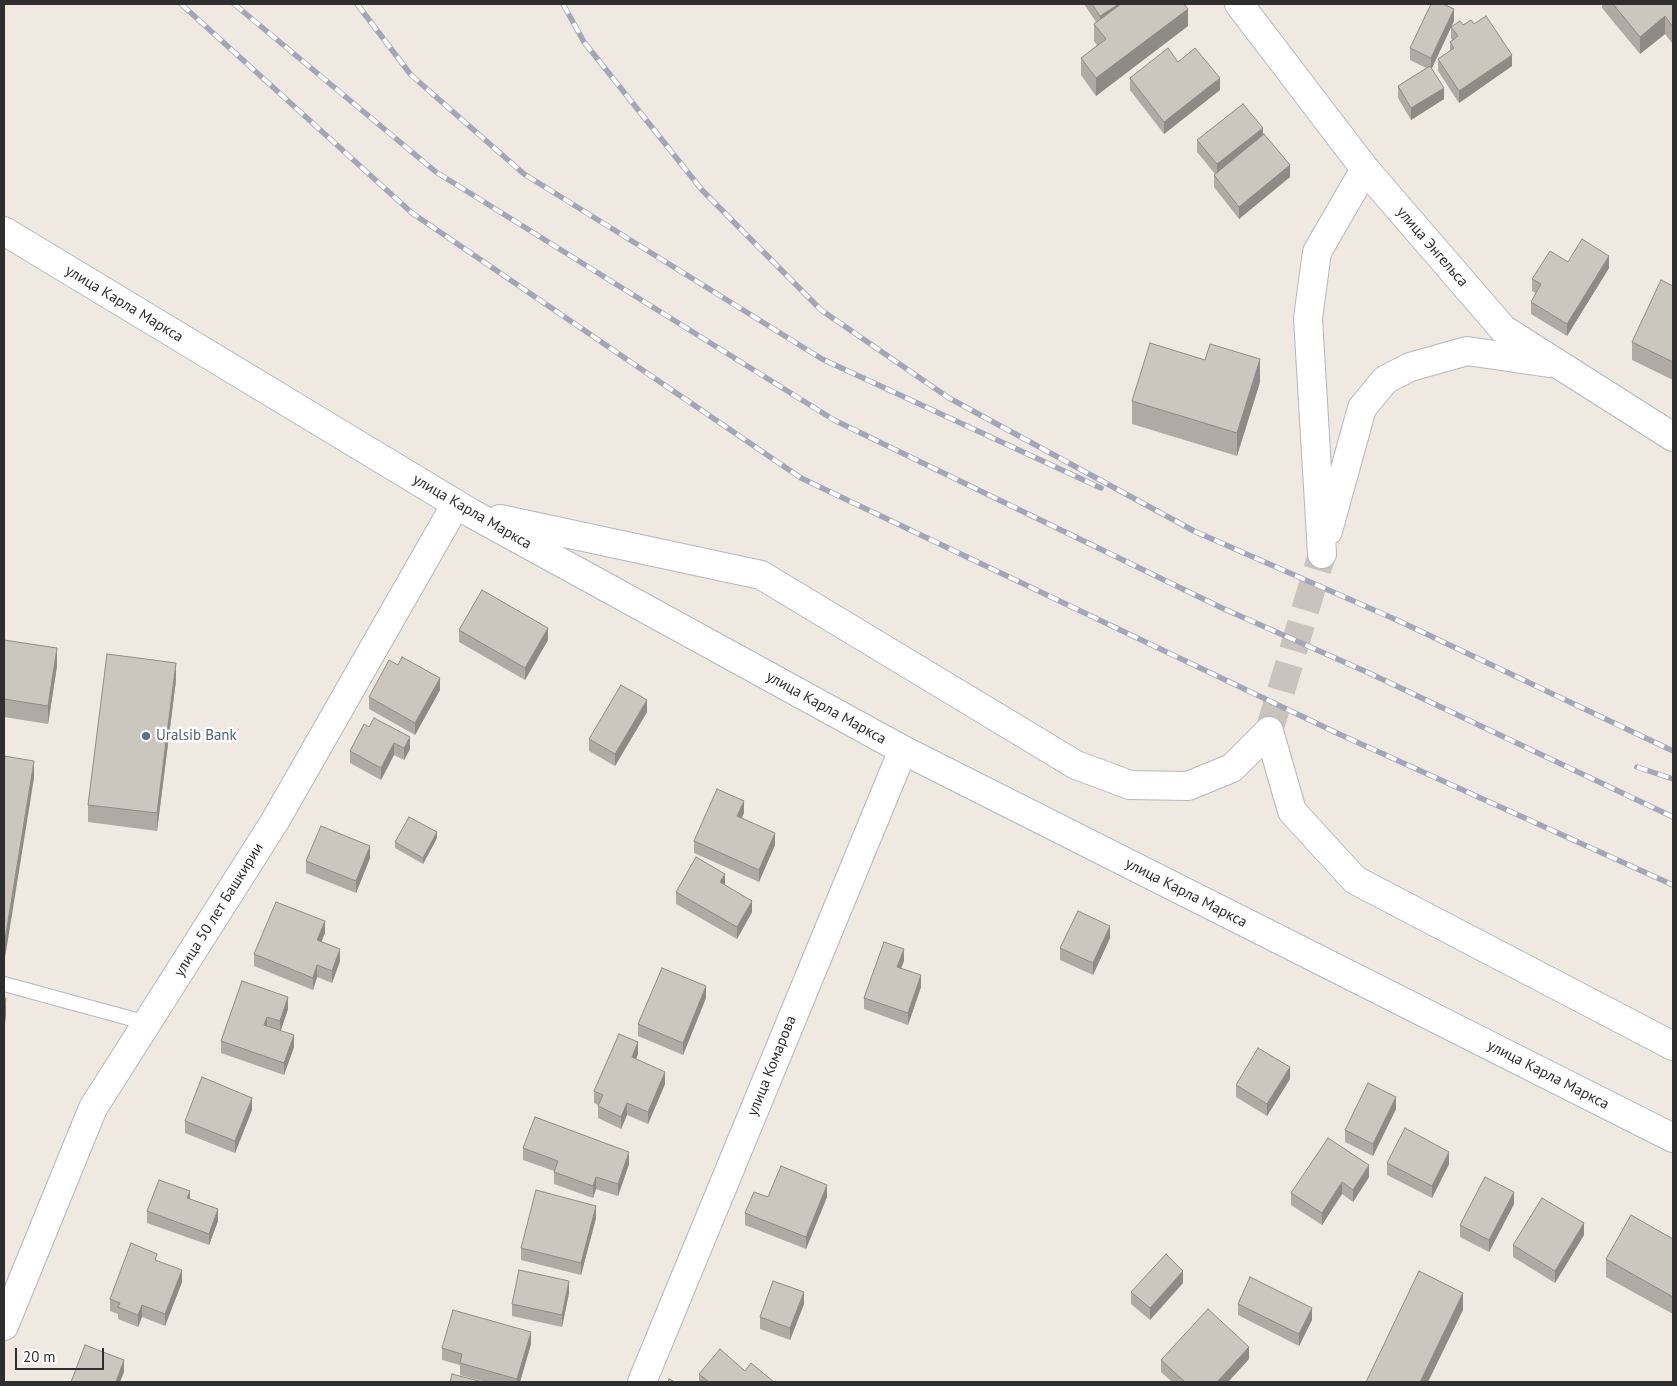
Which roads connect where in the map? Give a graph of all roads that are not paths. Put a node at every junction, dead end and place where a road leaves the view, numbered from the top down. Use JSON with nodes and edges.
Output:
{"nodes":[{"id":1,"x":1239,"y":4,"type":"edge"},
{"id":2,"x":1365,"y":169,"type":"junction"},
{"id":3,"x":4,"y":231,"type":"edge"},
{"id":4,"x":1558,"y":364,"type":"junction"},
{"id":5,"x":1673,"y":437,"type":"edge"},
{"id":6,"x":464,"y":509,"type":"junction"},
{"id":7,"x":903,"y":750,"type":"junction"},
{"id":8,"x":4,"y":984,"type":"edge"},
{"id":9,"x":147,"y":1023,"type":"junction"},
{"id":10,"x":1673,"y":1046,"type":"edge"},
{"id":11,"x":1673,"y":1138,"type":"edge"},
{"id":12,"x":4,"y":1326,"type":"edge"},
{"id":13,"x":642,"y":1382,"type":"edge"}],
"edges":[{"from":1,"to":2,"type":"street","name":"улица Энгельса"},
{"from":2,"to":4,"type":"street","name":"улица Энгельса"},
{"from":2,"to":4,"type":"street"},
{"from":3,"to":6,"type":"street","name":"улица Карла Маркса"},
{"from":4,"to":5,"type":"street","name":"улица Энгельса"},
{"from":6,"to":7,"type":"street","name":"улица Карла Маркса"},
{"from":6,"to":9,"type":"street","name":"улица 50 лет Башкирии"},
{"from":6,"to":10,"type":"street"},
{"from":7,"to":11,"type":"street","name":"улица Карла Маркса"},
{"from":7,"to":13,"type":"street","name":"улица Комарова"},
{"from":8,"to":9,"type":"lane"},
{"from":9,"to":12,"type":"street","name":"улица 50 лет Башкирии"}]}
